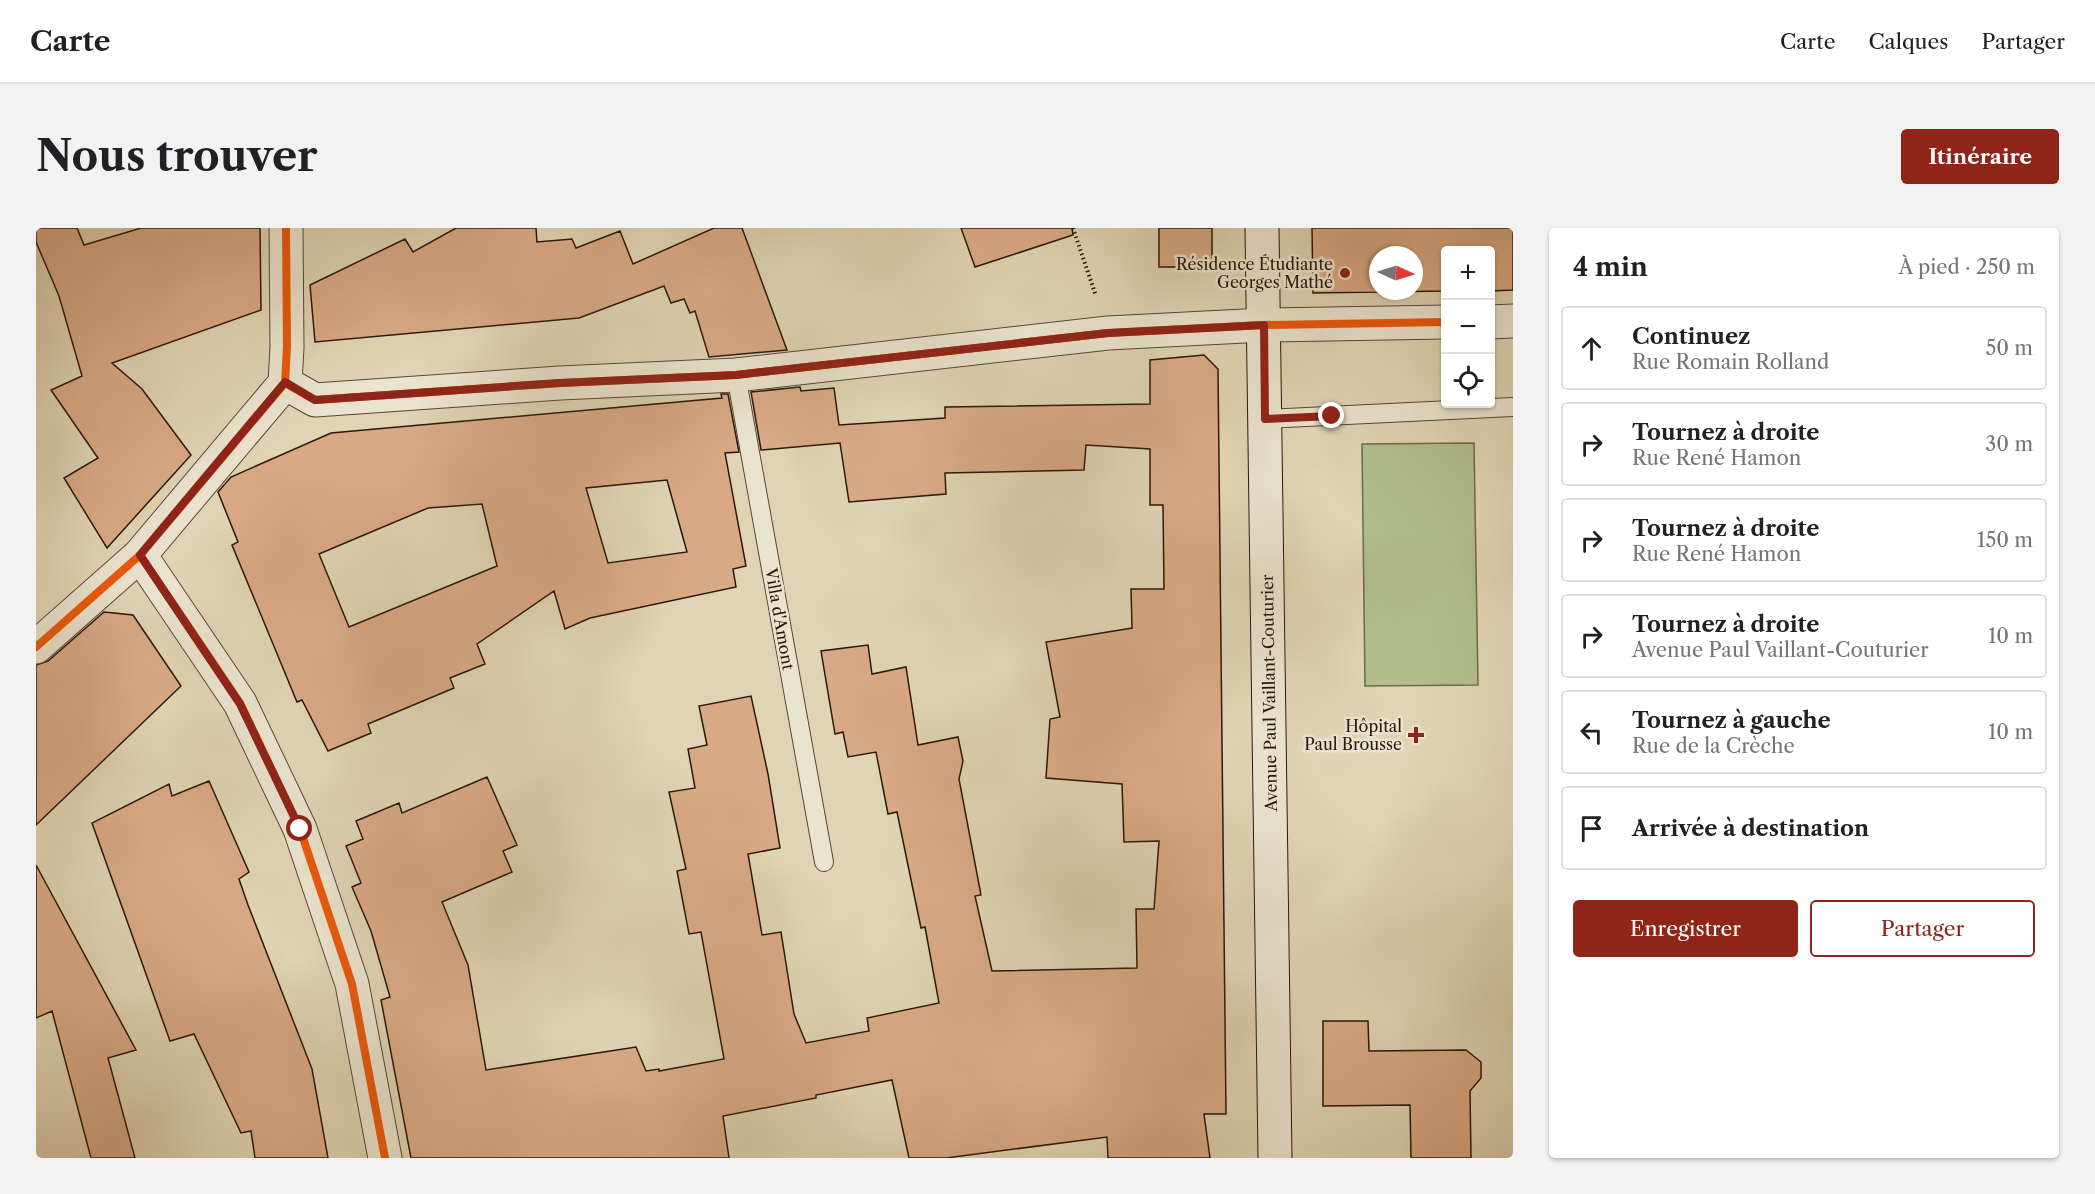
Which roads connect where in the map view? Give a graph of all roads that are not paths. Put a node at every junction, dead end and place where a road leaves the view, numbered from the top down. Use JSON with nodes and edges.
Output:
{"nodes":[{"id":1,"x":286,"y":228,"type":"edge"},
{"id":2,"x":1262,"y":228,"type":"edge"},
{"id":3,"x":1513,"y":321,"type":"edge"},
{"id":4,"x":1441,"y":322,"type":"edge"},
{"id":5,"x":1495,"y":322,"type":"edge"},
{"id":6,"x":1264,"y":325,"type":"junction"},
{"id":7,"x":736,"y":375,"type":"junction"},
{"id":8,"x":285,"y":382,"type":"junction"},
{"id":9,"x":1513,"y":407,"type":"edge"},
{"id":10,"x":1265,"y":419,"type":"junction"},
{"id":11,"x":140,"y":555,"type":"junction"},
{"id":12,"x":36,"y":647,"type":"edge"},
{"id":13,"x":824,"y":862,"type":"dead end"},
{"id":14,"x":385,"y":1158,"type":"edge"},
{"id":15,"x":1275,"y":1158,"type":"edge"}],
"edges":[{"from":1,"to":8,"type":"street"},
{"from":2,"to":6,"type":"street","name":"Avenue Paul Vaillant-Couturier"},
{"from":3,"to":5,"type":"street"},
{"from":4,"to":6,"type":"street"},
{"from":6,"to":7,"type":"street"},
{"from":6,"to":10,"type":"street","name":"Avenue Paul Vaillant-Couturier"},
{"from":7,"to":8,"type":"street"},
{"from":7,"to":13,"type":"lane","name":"Villa d'Amont"},
{"from":8,"to":11,"type":"street"},
{"from":9,"to":10,"type":"lane"},
{"from":10,"to":15,"type":"street","name":"Avenue Paul Vaillant-Couturier"},
{"from":11,"to":12,"type":"street"},
{"from":11,"to":14,"type":"street"}]}
